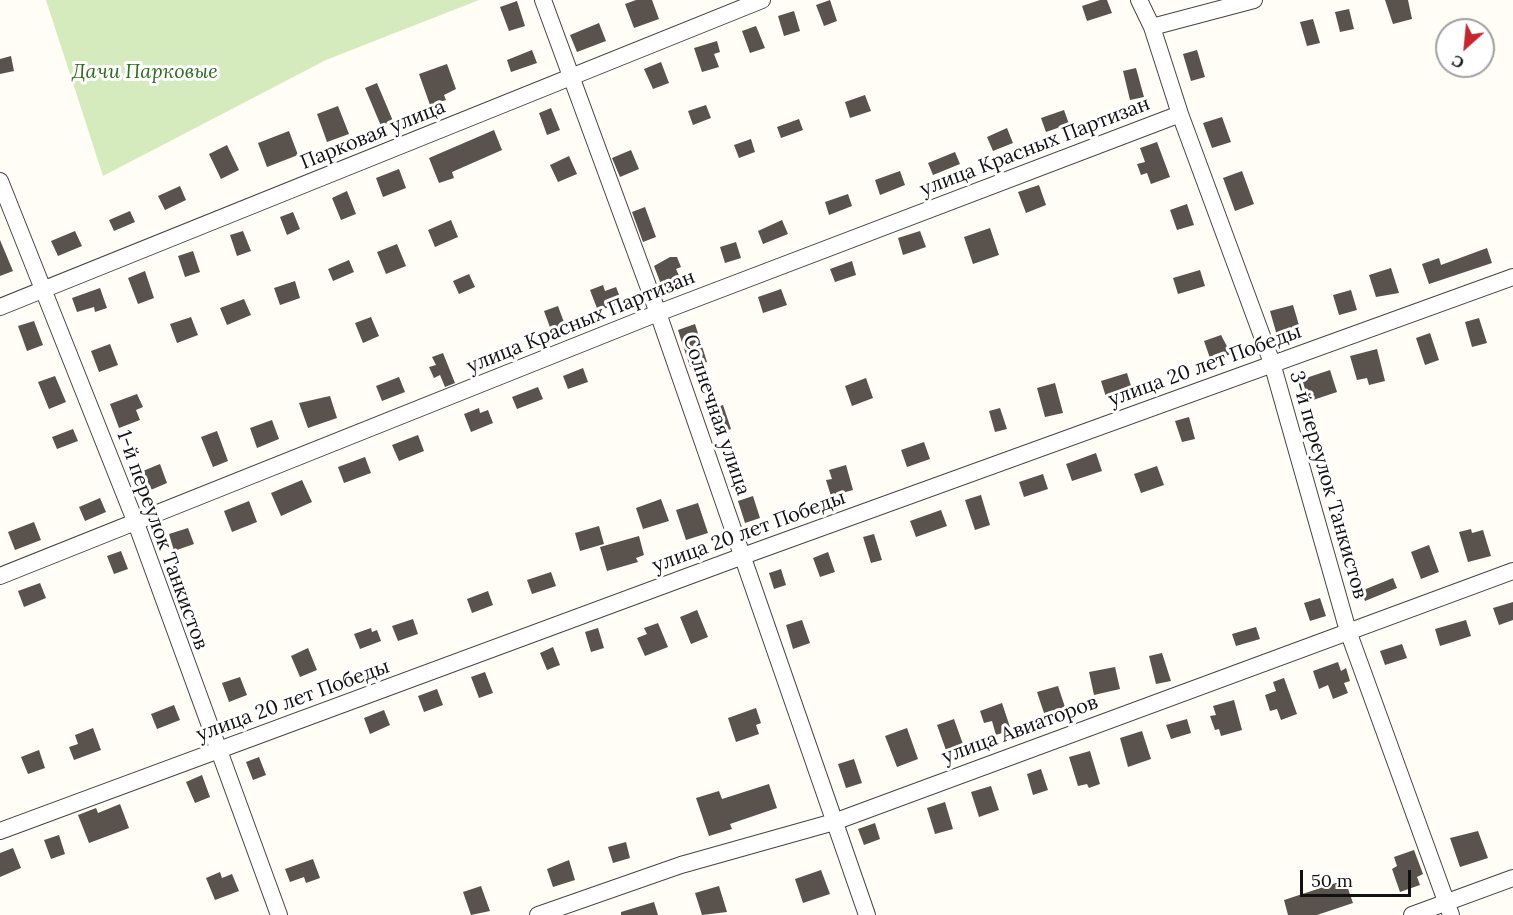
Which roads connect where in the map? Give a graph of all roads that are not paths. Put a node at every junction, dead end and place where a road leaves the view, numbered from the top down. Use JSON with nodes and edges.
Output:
{"nodes":[{"id":1,"x":543,"y":0,"type":"edge"},
{"id":2,"x":762,"y":0,"type":"edge"},
{"id":3,"x":1139,"y":0,"type":"edge"},
{"id":4,"x":1254,"y":0,"type":"edge"},
{"id":5,"x":1152,"y":27,"type":"junction"},
{"id":6,"x":569,"y":78,"type":"junction"},
{"id":7,"x":1180,"y":114,"type":"junction"},
{"id":8,"x":0,"y":181,"type":"edge"},
{"id":9,"x":1513,"y":277,"type":"edge"},
{"id":10,"x":44,"y":291,"type":"junction"},
{"id":11,"x":0,"y":307,"type":"edge"},
{"id":12,"x":658,"y":313,"type":"junction"},
{"id":13,"x":1272,"y":363,"type":"junction"},
{"id":14,"x":136,"y":523,"type":"junction"},
{"id":15,"x":743,"y":556,"type":"junction"},
{"id":16,"x":1513,"y":571,"type":"edge"},
{"id":17,"x":0,"y":576,"type":"edge"},
{"id":18,"x":1348,"y":631,"type":"junction"},
{"id":19,"x":218,"y":752,"type":"junction"},
{"id":20,"x":834,"y":822,"type":"junction"},
{"id":21,"x":0,"y":831,"type":"edge"},
{"id":22,"x":1513,"y":878,"type":"edge"},
{"id":23,"x":1449,"y":909,"type":"edge"},
{"id":24,"x":279,"y":915,"type":"edge"},
{"id":25,"x":538,"y":915,"type":"edge"},
{"id":26,"x":867,"y":915,"type":"edge"},
{"id":27,"x":1412,"y":915,"type":"edge"}],
"edges":[{"from":1,"to":6,"type":"street","name":"Солнечная улица"},
{"from":2,"to":6,"type":"street","name":"Парковая улица"},
{"from":3,"to":5,"type":"street","name":"3-й переулок Танкистов"},
{"from":4,"to":5,"type":"street"},
{"from":5,"to":7,"type":"street","name":"3-й переулок Танкистов"},
{"from":6,"to":10,"type":"street","name":"Парковая улица"},
{"from":6,"to":12,"type":"street","name":"Солнечная улица"},
{"from":7,"to":12,"type":"street","name":"улица Красных Партизан"},
{"from":7,"to":13,"type":"street","name":"3-й переулок Танкистов"},
{"from":8,"to":10,"type":"street","name":"1-й переулок Танкистов"},
{"from":9,"to":13,"type":"street","name":"улица 20 лет Победы"},
{"from":10,"to":11,"type":"street","name":"Парковая улица"},
{"from":10,"to":14,"type":"street","name":"1-й переулок Танкистов"},
{"from":12,"to":14,"type":"street","name":"улица Красных Партизан"},
{"from":12,"to":15,"type":"street","name":"Солнечная улица"},
{"from":13,"to":15,"type":"street","name":"улица 20 лет Победы"},
{"from":13,"to":18,"type":"street","name":"3-й переулок Танкистов"},
{"from":14,"to":17,"type":"street","name":"улица Красных Партизан"},
{"from":14,"to":19,"type":"street","name":"1-й переулок Танкистов"},
{"from":15,"to":19,"type":"street","name":"улица 20 лет Победы"},
{"from":15,"to":20,"type":"street","name":"Солнечная улица"},
{"from":16,"to":18,"type":"street","name":"улица Авиаторов"},
{"from":18,"to":20,"type":"street","name":"улица Авиаторов"},
{"from":18,"to":23,"type":"street","name":"3-й переулок Танкистов"},
{"from":19,"to":21,"type":"street","name":"улица 20 лет Победы"},
{"from":19,"to":24,"type":"street","name":"1-й переулок Танкистов"},
{"from":20,"to":25,"type":"street","name":"улица Авиаторов"},
{"from":20,"to":26,"type":"street","name":"Солнечная улица"},
{"from":22,"to":23,"type":"street"},
{"from":23,"to":27,"type":"street"}]}
